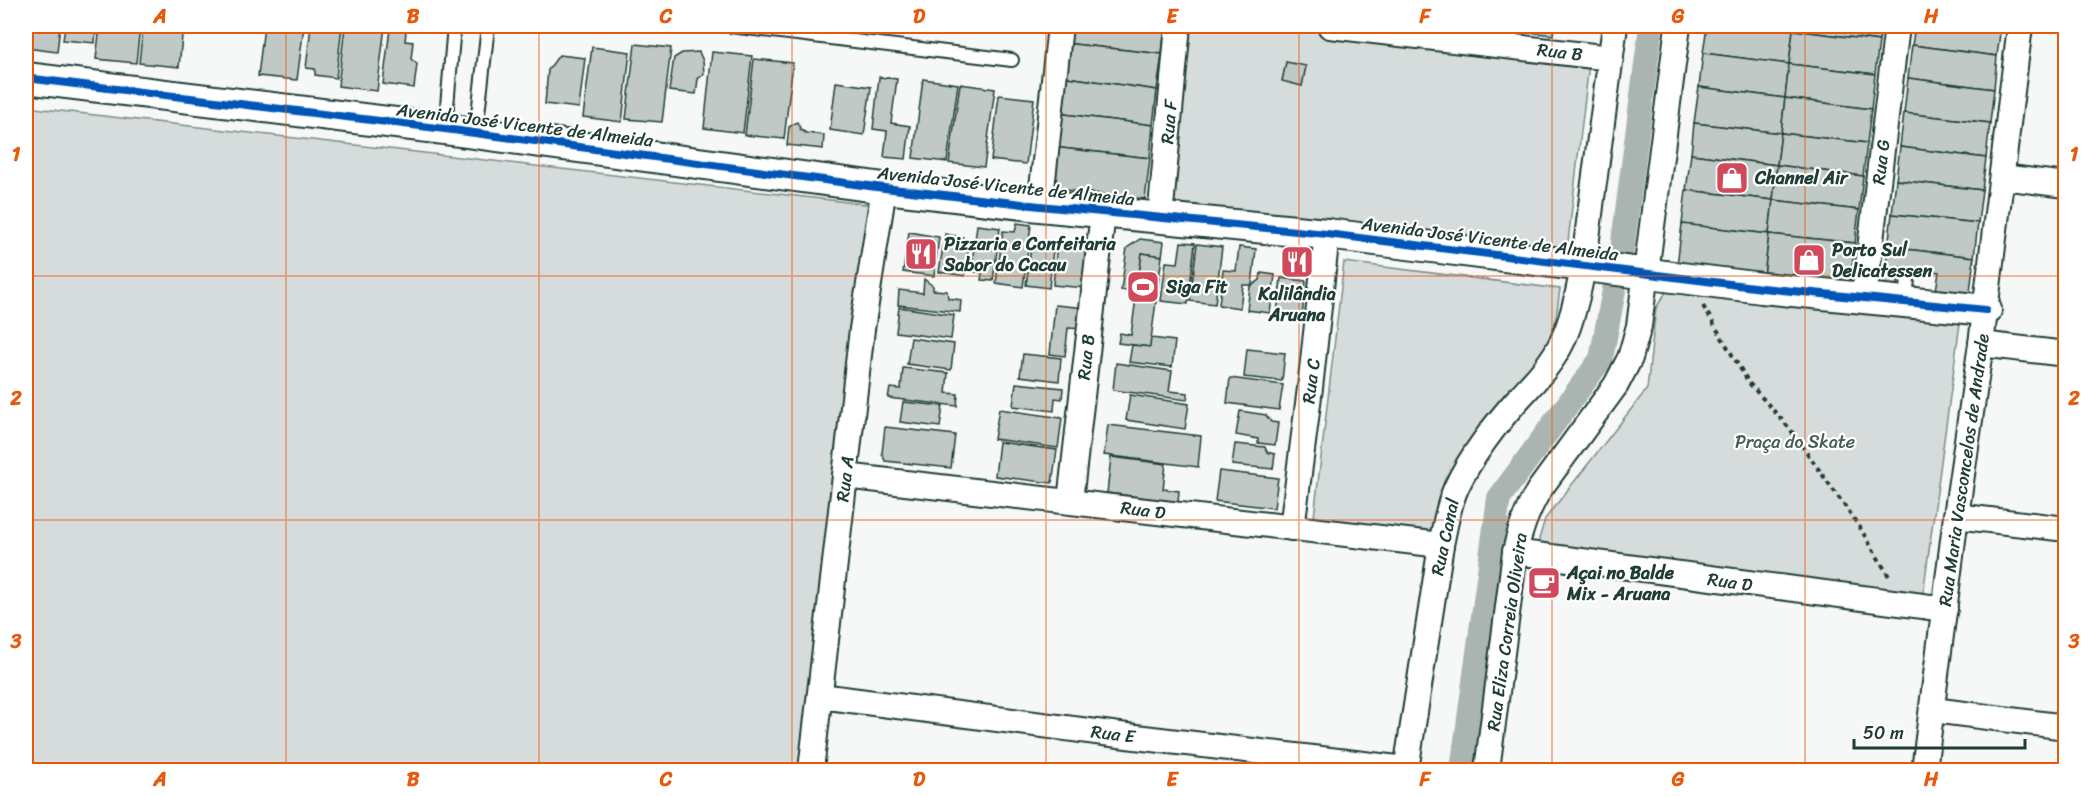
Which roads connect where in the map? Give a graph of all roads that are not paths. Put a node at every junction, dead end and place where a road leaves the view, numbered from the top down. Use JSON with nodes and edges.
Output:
{"nodes":[{"id":1,"x":454,"y":26,"type":"edge"},
{"id":2,"x":488,"y":26,"type":"edge"},
{"id":3,"x":730,"y":26,"type":"edge"},
{"id":4,"x":1060,"y":26,"type":"edge"},
{"id":5,"x":1178,"y":26,"type":"edge"},
{"id":6,"x":1330,"y":26,"type":"edge"},
{"id":7,"x":1615,"y":26,"type":"edge"},
{"id":8,"x":1678,"y":26,"type":"edge"},
{"id":9,"x":1897,"y":26,"type":"edge"},
{"id":10,"x":2020,"y":26,"type":"edge"},
{"id":11,"x":1611,"y":58,"type":"junction"},
{"id":12,"x":1012,"y":60,"type":"dead end"},
{"id":13,"x":26,"y":78,"type":"edge"},
{"id":14,"x":445,"y":129,"type":"junction"},
{"id":15,"x":476,"y":133,"type":"junction"},
{"id":16,"x":2002,"y":177,"type":"junction"},
{"id":17,"x":2066,"y":185,"type":"edge"},
{"id":18,"x":884,"y":188,"type":"junction"},
{"id":19,"x":1040,"y":206,"type":"junction"},
{"id":20,"x":1103,"y":213,"type":"junction"},
{"id":21,"x":1160,"y":218,"type":"junction"},
{"id":22,"x":1327,"y":234,"type":"junction"},
{"id":23,"x":1583,"y":267,"type":"junction"},
{"id":24,"x":1647,"y":274,"type":"junction"},
{"id":25,"x":1864,"y":298,"type":"junction"},
{"id":26,"x":1986,"y":310,"type":"junction"},
{"id":27,"x":1981,"y":344,"type":"junction"},
{"id":28,"x":2066,"y":354,"type":"edge"},
{"id":29,"x":845,"y":476,"type":"junction"},
{"id":30,"x":1070,"y":501,"type":"junction"},
{"id":31,"x":1956,"y":516,"type":"junction"},
{"id":32,"x":1292,"y":528,"type":"junction"},
{"id":33,"x":2066,"y":529,"type":"edge"},
{"id":34,"x":1441,"y":545,"type":"junction"},
{"id":35,"x":1515,"y":552,"type":"junction"},
{"id":36,"x":1945,"y":609,"type":"junction"},
{"id":37,"x":820,"y":696,"type":"junction"},
{"id":38,"x":1933,"y":710,"type":"junction"},
{"id":39,"x":2066,"y":727,"type":"edge"},
{"id":40,"x":1406,"y":770,"type":"edge"},
{"id":41,"x":811,"y":771,"type":"edge"},
{"id":42,"x":1487,"y":771,"type":"edge"},
{"id":43,"x":1924,"y":771,"type":"edge"}],
"edges":[{"from":1,"to":14,"type":"lane"},
{"from":2,"to":15,"type":"lane"},
{"from":3,"to":12,"type":"lane"},
{"from":4,"to":19,"type":"street"},
{"from":5,"to":21,"type":"street","name":"Rua F"},
{"from":6,"to":11,"type":"street","name":"Rua B"},
{"from":7,"to":11,"type":"street"},
{"from":8,"to":24,"type":"street","name":"Rua Eliza Correia Oliveira"},
{"from":9,"to":25,"type":"street","name":"Rua G"},
{"from":10,"to":16,"type":"street","name":"Rua Maria Vasconcelos de Andrade"},
{"from":11,"to":23,"type":"street"},
{"from":13,"to":14,"type":"street","name":"Avenida José Vicente de Almeida"},
{"from":14,"to":15,"type":"street","name":"Avenida José Vicente de Almeida"},
{"from":15,"to":18,"type":"street","name":"Avenida José Vicente de Almeida"},
{"from":16,"to":17,"type":"street"},
{"from":16,"to":26,"type":"street","name":"Rua Maria Vasconcelos de Andrade"},
{"from":18,"to":19,"type":"street","name":"Avenida José Vicente de Almeida"},
{"from":18,"to":29,"type":"street","name":"Rua A"},
{"from":19,"to":20,"type":"street","name":"Avenida José Vicente de Almeida"},
{"from":20,"to":21,"type":"street","name":"Avenida José Vicente de Almeida"},
{"from":20,"to":30,"type":"street","name":"Rua B"},
{"from":21,"to":22,"type":"street","name":"Avenida José Vicente de Almeida"},
{"from":22,"to":23,"type":"street","name":"Avenida José Vicente de Almeida"},
{"from":22,"to":32,"type":"street","name":"Rua C"},
{"from":23,"to":24,"type":"street","name":"Avenida José Vicente de Almeida"},
{"from":23,"to":34,"type":"street","name":"Rua Canal"},
{"from":24,"to":25,"type":"street","name":"Avenida José Vicente de Almeida"},
{"from":24,"to":35,"type":"street","name":"Rua Eliza Correia Oliveira"},
{"from":25,"to":26,"type":"street","name":"Avenida José Vicente de Almeida"},
{"from":26,"to":27,"type":"street","name":"Rua Maria Vasconcelos de Andrade"},
{"from":27,"to":28,"type":"street"},
{"from":27,"to":31,"type":"street","name":"Rua Maria Vasconcelos de Andrade"},
{"from":29,"to":30,"type":"street","name":"Rua D"},
{"from":29,"to":37,"type":"street","name":"Rua A"},
{"from":30,"to":32,"type":"street","name":"Rua D"},
{"from":31,"to":33,"type":"street"},
{"from":31,"to":36,"type":"street","name":"Rua Maria Vasconcelos de Andrade"},
{"from":32,"to":34,"type":"street","name":"Rua D"},
{"from":34,"to":40,"type":"street","name":"Rua Canal"},
{"from":35,"to":36,"type":"street","name":"Rua D"},
{"from":35,"to":42,"type":"street","name":"Rua Eliza Correia Oliveira"},
{"from":36,"to":38,"type":"street","name":"Rua Maria Vasconcelos de Andrade"},
{"from":37,"to":40,"type":"street","name":"Rua E"},
{"from":37,"to":41,"type":"street","name":"Rua A"},
{"from":38,"to":39,"type":"street"},
{"from":38,"to":43,"type":"street","name":"Rua Maria Vasconcelos de Andrade"}]}
